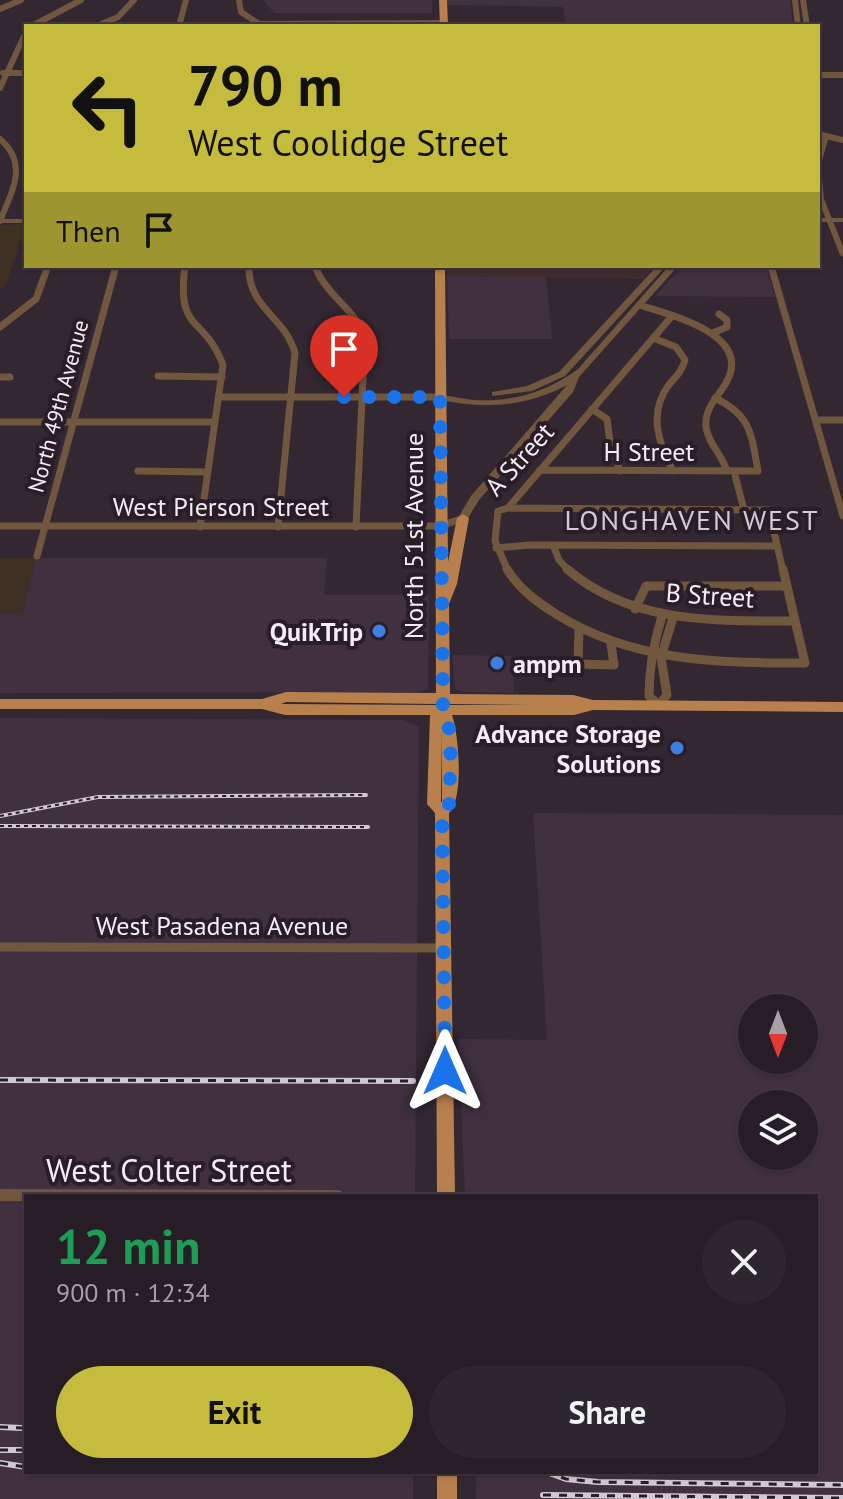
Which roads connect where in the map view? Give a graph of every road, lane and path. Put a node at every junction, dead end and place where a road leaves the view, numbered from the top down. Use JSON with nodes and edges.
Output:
{"nodes":[{"id":1,"x":21,"y":0,"type":"edge"},
{"id":2,"x":81,"y":0,"type":"edge"},
{"id":3,"x":134,"y":0,"type":"edge"},
{"id":4,"x":186,"y":0,"type":"edge"},
{"id":5,"x":239,"y":0,"type":"edge"},
{"id":6,"x":435,"y":0,"type":"edge"},
{"id":7,"x":443,"y":0,"type":"edge"},
{"id":8,"x":795,"y":0,"type":"edge"},
{"id":9,"x":803,"y":0,"type":"edge"},
{"id":10,"x":0,"y":9,"type":"edge"},
{"id":11,"x":36,"y":24,"type":"edge"},
{"id":12,"x":101,"y":24,"type":"edge"},
{"id":13,"x":180,"y":24,"type":"edge"},
{"id":14,"x":259,"y":24,"type":"edge"},
{"id":15,"x":439,"y":24,"type":"edge"},
{"id":16,"x":439,"y":24,"type":"edge"},
{"id":17,"x":798,"y":24,"type":"edge"},
{"id":18,"x":807,"y":24,"type":"edge"},
{"id":19,"x":24,"y":36,"type":"edge"},
{"id":20,"x":3,"y":73,"type":"edge"},
{"id":21,"x":24,"y":73,"type":"edge"},
{"id":22,"x":820,"y":75,"type":"edge"},
{"id":23,"x":843,"y":75,"type":"edge"},
{"id":24,"x":0,"y":88,"type":"edge"},
{"id":25,"x":820,"y":134,"type":"edge"},
{"id":26,"x":826,"y":136,"type":"junction"},
{"id":27,"x":0,"y":139,"type":"edge"},
{"id":28,"x":843,"y":140,"type":"edge"},
{"id":29,"x":820,"y":158,"type":"edge"},
{"id":30,"x":820,"y":190,"type":"edge"},
{"id":31,"x":820,"y":220,"type":"edge"},
{"id":32,"x":829,"y":220,"type":"junction"},
{"id":33,"x":843,"y":220,"type":"edge"},
{"id":34,"x":0,"y":221,"type":"edge"},
{"id":35,"x":24,"y":221,"type":"edge"},
{"id":36,"x":843,"y":253,"type":"edge"},
{"id":37,"x":47,"y":268,"type":"edge"},
{"id":38,"x":115,"y":268,"type":"edge"},
{"id":39,"x":185,"y":268,"type":"edge"},
{"id":40,"x":249,"y":268,"type":"edge"},
{"id":41,"x":316,"y":268,"type":"edge"},
{"id":42,"x":440,"y":268,"type":"edge"},
{"id":43,"x":772,"y":268,"type":"edge"},
{"id":44,"x":666,"y":269,"type":"edge"},
{"id":45,"x":639,"y":305,"type":"junction"},
{"id":46,"x":719,"y":314,"type":"dead end"},
{"id":47,"x":672,"y":316,"type":"junction"},
{"id":48,"x":0,"y":327,"type":"edge"},
{"id":49,"x":713,"y":333,"type":"junction"},
{"id":50,"x":653,"y":338,"type":"junction"},
{"id":51,"x":158,"y":376,"type":"dead end"},
{"id":52,"x":575,"y":376,"type":"junction"},
{"id":53,"x":0,"y":377,"type":"edge"},
{"id":54,"x":10,"y":377,"type":"dead end"},
{"id":55,"x":222,"y":377,"type":"junction"},
{"id":56,"x":544,"y":389,"type":"junction"},
{"id":57,"x":219,"y":397,"type":"junction"},
{"id":58,"x":290,"y":397,"type":"junction"},
{"id":59,"x":363,"y":397,"type":"junction"},
{"id":60,"x":440,"y":397,"type":"junction"},
{"id":61,"x":715,"y":398,"type":"junction"},
{"id":62,"x":558,"y":403,"type":"junction"},
{"id":63,"x":592,"y":409,"type":"junction"},
{"id":64,"x":816,"y":420,"type":"junction"},
{"id":65,"x":843,"y":420,"type":"edge"},
{"id":66,"x":0,"y":422,"type":"edge"},
{"id":67,"x":72,"y":422,"type":"junction"},
{"id":68,"x":215,"y":422,"type":"junction"},
{"id":69,"x":540,"y":470,"type":"junction"},
{"id":70,"x":138,"y":471,"type":"dead end"},
{"id":71,"x":620,"y":471,"type":"junction"},
{"id":72,"x":673,"y":471,"type":"junction"},
{"id":73,"x":731,"y":471,"type":"junction"},
{"id":74,"x":207,"y":472,"type":"junction"},
{"id":75,"x":508,"y":508,"type":"junction"},
{"id":76,"x":744,"y":510,"type":"junction"},
{"id":77,"x":842,"y":511,"type":"edge"},
{"id":78,"x":463,"y":518,"type":"junction"},
{"id":79,"x":0,"y":526,"type":"edge"},
{"id":80,"x":44,"y":526,"type":"junction"},
{"id":81,"x":441,"y":526,"type":"junction"},
{"id":82,"x":200,"y":527,"type":"junction"},
{"id":83,"x":278,"y":527,"type":"junction"},
{"id":84,"x":356,"y":527,"type":"junction"},
{"id":85,"x":553,"y":545,"type":"junction"},
{"id":86,"x":777,"y":546,"type":"junction"},
{"id":87,"x":496,"y":548,"type":"junction"},
{"id":88,"x":37,"y":556,"type":"dead end"},
{"id":89,"x":786,"y":586,"type":"junction"},
{"id":90,"x":442,"y":605,"type":"junction"},
{"id":91,"x":635,"y":609,"type":"junction"},
{"id":92,"x":668,"y":617,"type":"junction"},
{"id":93,"x":794,"y":621,"type":"junction"},
{"id":94,"x":579,"y":630,"type":"junction"},
{"id":95,"x":611,"y":644,"type":"junction"},
{"id":96,"x":656,"y":657,"type":"junction"},
{"id":97,"x":0,"y":704,"type":"edge"},
{"id":98,"x":442,"y":705,"type":"junction"},
{"id":99,"x":659,"y":705,"type":"junction"},
{"id":100,"x":843,"y":707,"type":"edge"},
{"id":101,"x":0,"y":947,"type":"edge"},
{"id":102,"x":444,"y":948,"type":"junction"},
{"id":103,"x":446,"y":1194,"type":"edge"},
{"id":104,"x":0,"y":1195,"type":"edge"},
{"id":105,"x":24,"y":1195,"type":"edge"},
{"id":106,"x":447,"y":1474,"type":"edge"},
{"id":107,"x":447,"y":1499,"type":"edge"}],
"edges":[{"from":1,"to":10,"type":"street"},
{"from":2,"to":11,"type":"street"},
{"from":3,"to":12,"type":"street"},
{"from":4,"to":13,"type":"street"},
{"from":5,"to":14,"type":"street"},
{"from":6,"to":15,"type":"main road"},
{"from":7,"to":16,"type":"main road"},
{"from":8,"to":17,"type":"street"},
{"from":9,"to":18,"type":"street"},
{"from":19,"to":20,"type":"street"},
{"from":20,"to":21,"type":"street"},
{"from":20,"to":24,"type":"street"},
{"from":22,"to":23,"type":"street"},
{"from":25,"to":26,"type":"street"},
{"from":26,"to":28,"type":"street"},
{"from":26,"to":29,"type":"street"},
{"from":27,"to":34,"type":"street"},
{"from":30,"to":32,"type":"street"},
{"from":31,"to":32,"type":"street"},
{"from":32,"to":33,"type":"street"},
{"from":32,"to":36,"type":"street"},
{"from":34,"to":35,"type":"street"},
{"from":37,"to":48,"type":"street"},
{"from":38,"to":67,"type":"street","name":"North 49th Avenue"},
{"from":39,"to":55,"type":"street"},
{"from":40,"to":58,"type":"street"},
{"from":41,"to":59,"type":"street"},
{"from":42,"to":60,"type":"main road","name":"North 51st Avenue"},
{"from":43,"to":64,"type":"street"},
{"from":44,"to":45,"type":"street"},
{"from":44,"to":56,"type":"street"},
{"from":45,"to":47,"type":"street"},
{"from":45,"to":52,"type":"street"},
{"from":46,"to":49,"type":"street"},
{"from":47,"to":49,"type":"street"},
{"from":47,"to":50,"type":"street","name":"A Street"},
{"from":49,"to":61,"type":"street"},
{"from":50,"to":63,"type":"street","name":"A Street"},
{"from":50,"to":72,"type":"street"},
{"from":51,"to":55,"type":"street"},
{"from":52,"to":56,"type":"street"},
{"from":52,"to":62,"type":"street"},
{"from":53,"to":54,"type":"street"},
{"from":55,"to":57,"type":"street"},
{"from":56,"to":60,"type":"street"},
{"from":56,"to":62,"type":"street"},
{"from":57,"to":58,"type":"street"},
{"from":57,"to":68,"type":"street"},
{"from":58,"to":59,"type":"street"},
{"from":58,"to":83,"type":"street"},
{"from":59,"to":60,"type":"street"},
{"from":59,"to":84,"type":"street"},
{"from":60,"to":81,"type":"main road","name":"North 51st Avenue"},
{"from":61,"to":73,"type":"street"},
{"from":61,"to":73,"type":"street","name":"H Street"},
{"from":62,"to":78,"type":"street"},
{"from":63,"to":69,"type":"street","name":"A Street"},
{"from":63,"to":71,"type":"street"},
{"from":64,"to":65,"type":"street"},
{"from":64,"to":77,"type":"street"},
{"from":66,"to":67,"type":"street"},
{"from":67,"to":68,"type":"street"},
{"from":67,"to":80,"type":"street","name":"North 49th Avenue"},
{"from":68,"to":74,"type":"street"},
{"from":69,"to":71,"type":"street","name":"H Street"},
{"from":69,"to":75,"type":"street","name":"A Street"},
{"from":70,"to":74,"type":"street"},
{"from":71,"to":72,"type":"street","name":"H Street"},
{"from":72,"to":73,"type":"street","name":"H Street"},
{"from":73,"to":76,"type":"street"},
{"from":74,"to":82,"type":"street"},
{"from":75,"to":76,"type":"street"},
{"from":75,"to":87,"type":"street","name":"A Street"},
{"from":76,"to":86,"type":"street"},
{"from":78,"to":81,"type":"street"},
{"from":78,"to":90,"type":"main road"},
{"from":79,"to":80,"type":"street","name":"West Pierson Street"},
{"from":80,"to":82,"type":"street","name":"West Pierson Street"},
{"from":80,"to":88,"type":"street","name":"North 49th Avenue"},
{"from":81,"to":84,"type":"street","name":"West Pierson Street"},
{"from":81,"to":90,"type":"main road","name":"North 51st Avenue"},
{"from":82,"to":83,"type":"street","name":"West Pierson Street"},
{"from":83,"to":84,"type":"street","name":"West Pierson Street"},
{"from":85,"to":86,"type":"street"},
{"from":85,"to":87,"type":"street"},
{"from":85,"to":91,"type":"street","name":"B Street"},
{"from":86,"to":89,"type":"street"},
{"from":87,"to":94,"type":"street"},
{"from":89,"to":91,"type":"street"},
{"from":89,"to":93,"type":"street"},
{"from":90,"to":98,"type":"main road","name":"North 51st Avenue"},
{"from":91,"to":92,"type":"street","name":"B Street"},
{"from":92,"to":93,"type":"street","name":"B Street"},
{"from":92,"to":96,"type":"street"},
{"from":93,"to":96,"type":"street"},
{"from":94,"to":95,"type":"street"},
{"from":94,"to":95,"type":"street"},
{"from":95,"to":96,"type":"street"},
{"from":96,"to":99,"type":"street"},
{"from":96,"to":99,"type":"street"},
{"from":97,"to":98,"type":"main road"},
{"from":98,"to":99,"type":"main road"},
{"from":98,"to":102,"type":"main road","name":"North 51st Avenue"},
{"from":99,"to":100,"type":"main road"},
{"from":101,"to":102,"type":"street","name":"West Pasadena Avenue"},
{"from":102,"to":103,"type":"main road","name":"North 51st Avenue"},
{"from":104,"to":105,"type":"street","name":"West Colter Street"},
{"from":106,"to":107,"type":"main road"}]}
